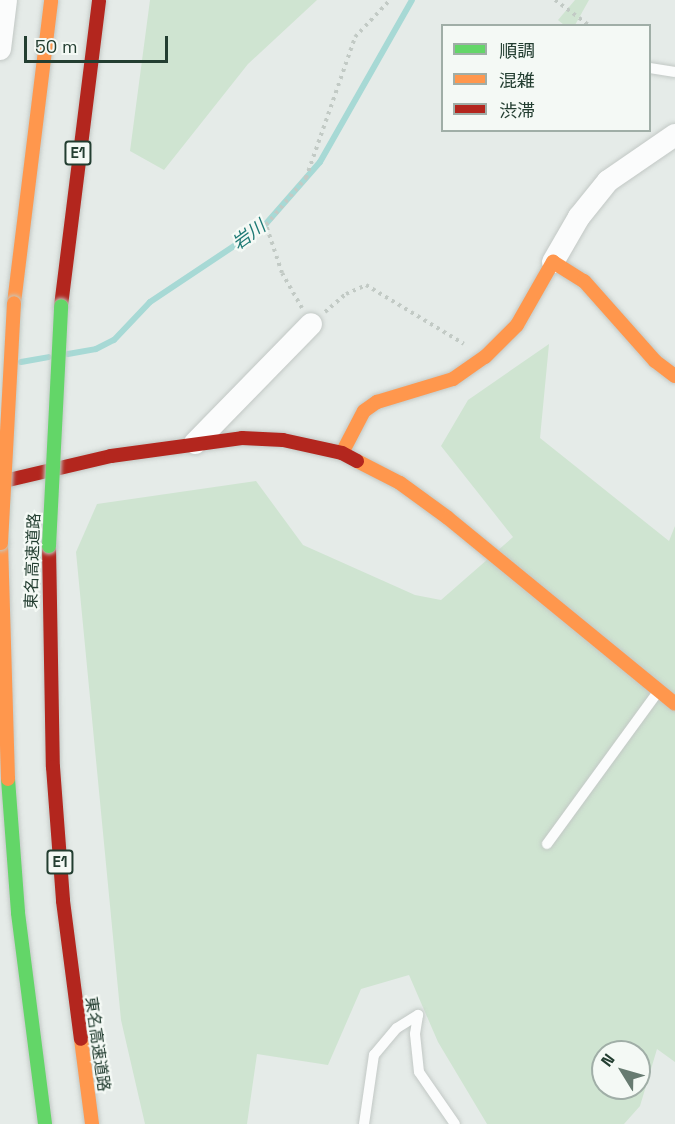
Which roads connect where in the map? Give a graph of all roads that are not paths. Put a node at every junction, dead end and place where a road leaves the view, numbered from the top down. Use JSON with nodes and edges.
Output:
{"nodes":[{"id":1,"x":6,"y":0,"type":"edge"},
{"id":2,"x":51,"y":0,"type":"edge"},
{"id":3,"x":99,"y":0,"type":"edge"},
{"id":4,"x":0,"y":50,"type":"edge"},
{"id":5,"x":651,"y":68,"type":"edge"},
{"id":6,"x":675,"y":72,"type":"edge"},
{"id":7,"x":675,"y":135,"type":"edge"},
{"id":8,"x":553,"y":262,"type":"junction"},
{"id":9,"x":311,"y":324,"type":"road end"},
{"id":10,"x":675,"y":376,"type":"edge"},
{"id":11,"x":195,"y":443,"type":"junction"},
{"id":12,"x":342,"y":453,"type":"junction"},
{"id":13,"x":0,"y":482,"type":"edge"},
{"id":14,"x":1,"y":543,"type":"edge"},
{"id":15,"x":658,"y":692,"type":"junction"},
{"id":16,"x":675,"y":704,"type":"edge"},
{"id":17,"x":547,"y":844,"type":"dead end"},
{"id":18,"x":45,"y":1124,"type":"edge"},
{"id":19,"x":92,"y":1124,"type":"edge"},
{"id":20,"x":364,"y":1124,"type":"edge"},
{"id":21,"x":455,"y":1124,"type":"edge"}],
"edges":[{"from":1,"to":4,"type":"street"},
{"from":2,"to":14,"type":"main road","name":"東名高速道路","bridge":true},
{"from":3,"to":19,"type":"main road","name":"東名高速道路","number":"E1","bridge":true},
{"from":5,"to":6,"type":"lane"},
{"from":7,"to":8,"type":"street"},
{"from":8,"to":10,"type":"main road"},
{"from":8,"to":12,"type":"main road"},
{"from":9,"to":11,"type":"street"},
{"from":11,"to":12,"type":"main road"},
{"from":11,"to":13,"type":"main road"},
{"from":12,"to":15,"type":"main road"},
{"from":14,"to":18,"type":"main road","name":"東名高速道路"},
{"from":15,"to":16,"type":"main road"},
{"from":15,"to":17,"type":"lane"},
{"from":20,"to":21,"type":"lane"}]}
